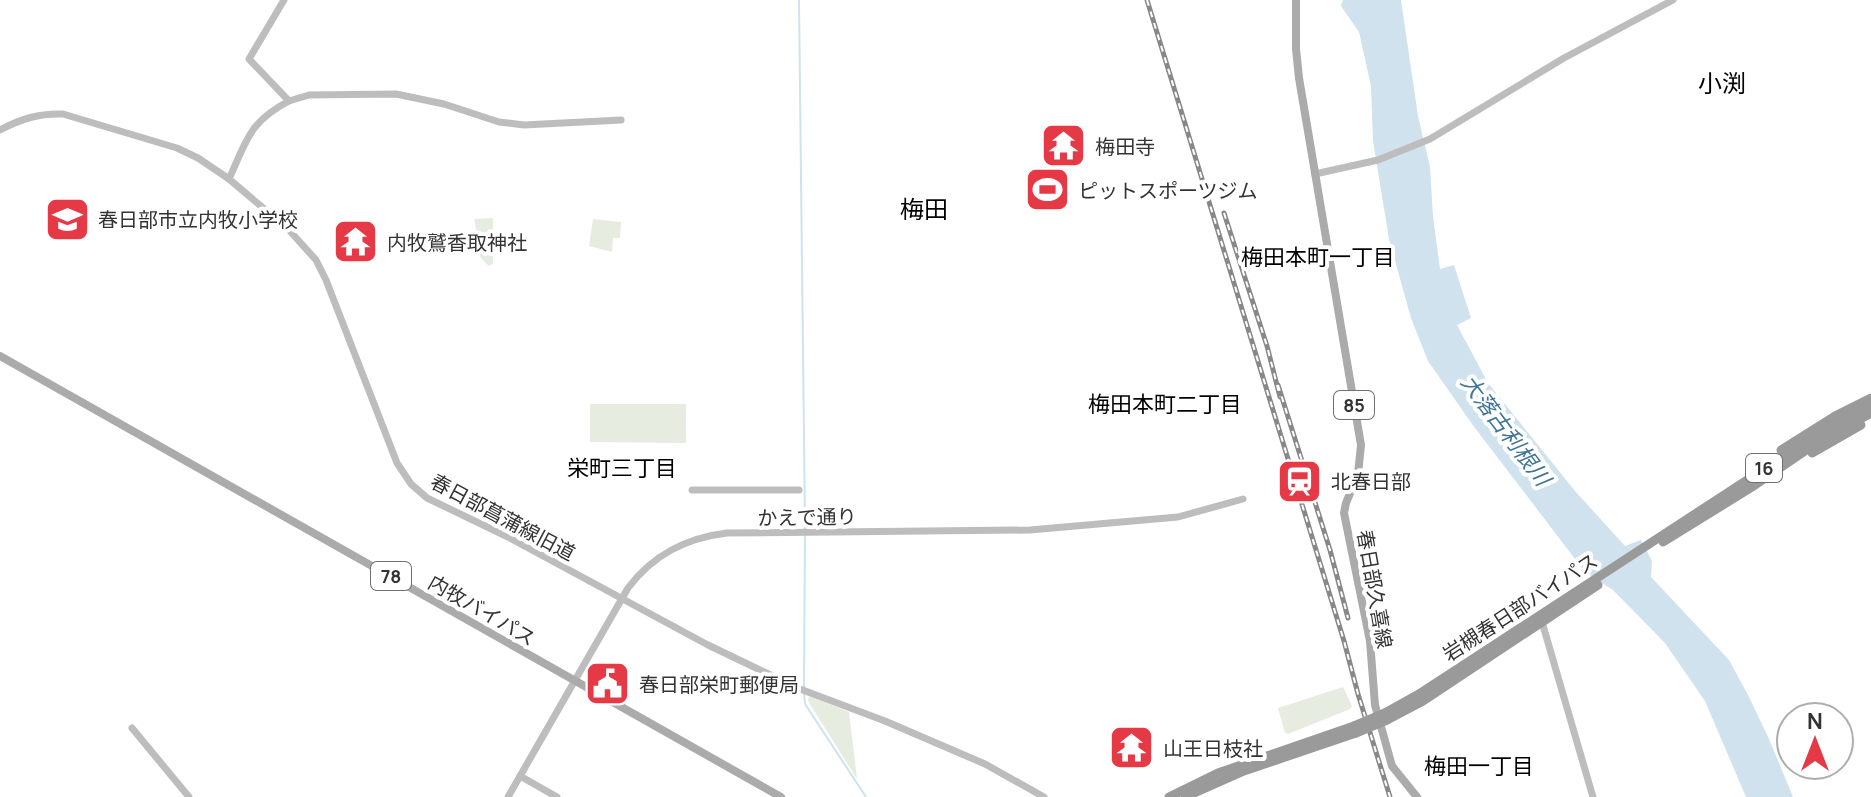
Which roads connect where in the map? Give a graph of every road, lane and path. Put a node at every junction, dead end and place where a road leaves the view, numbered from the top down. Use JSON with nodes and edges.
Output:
{"nodes":[{"id":1,"x":284,"y":0,"type":"edge"},
{"id":2,"x":1296,"y":0,"type":"edge"},
{"id":3,"x":1673,"y":0,"type":"edge"},
{"id":4,"x":289,"y":101,"type":"junction"},
{"id":5,"x":621,"y":120,"type":"dead end"},
{"id":6,"x":0,"y":130,"type":"edge"},
{"id":7,"x":1315,"y":174,"type":"junction"},
{"id":8,"x":229,"y":179,"type":"junction"},
{"id":9,"x":0,"y":356,"type":"edge"},
{"id":10,"x":1871,"y":398,"type":"edge"},
{"id":11,"x":1871,"y":406,"type":"edge"},
{"id":12,"x":1871,"y":413,"type":"edge"},
{"id":13,"x":1871,"y":419,"type":"edge"},
{"id":14,"x":1752,"y":487,"type":"junction"},
{"id":15,"x":692,"y":490,"type":"dead end"},
{"id":16,"x":799,"y":490,"type":"dead end"},
{"id":17,"x":1243,"y":499,"type":"dead end"},
{"id":18,"x":1708,"y":505,"type":"junction"},
{"id":19,"x":1652,"y":546,"type":"junction"},
{"id":20,"x":1593,"y":585,"type":"junction"},
{"id":21,"x":622,"y":598,"type":"junction"},
{"id":22,"x":1542,"y":622,"type":"junction"},
{"id":23,"x":575,"y":680,"type":"junction"},
{"id":24,"x":1386,"y":716,"type":"junction"},
{"id":25,"x":132,"y":728,"type":"dead end"},
{"id":26,"x":1355,"y":730,"type":"junction"},
{"id":27,"x":520,"y":776,"type":"junction"},
{"id":28,"x":189,"y":797,"type":"edge"},
{"id":29,"x":508,"y":797,"type":"edge"},
{"id":30,"x":557,"y":797,"type":"edge"},
{"id":31,"x":781,"y":797,"type":"edge"},
{"id":32,"x":1044,"y":797,"type":"edge"},
{"id":33,"x":1169,"y":797,"type":"edge"},
{"id":34,"x":1185,"y":797,"type":"edge"},
{"id":35,"x":1417,"y":797,"type":"edge"},
{"id":36,"x":1593,"y":797,"type":"edge"}],
"edges":[{"from":1,"to":4,"type":"street"},
{"from":2,"to":7,"type":"main road","name":"春日部久喜線","number":"85"},
{"from":3,"to":7,"type":"street"},
{"from":4,"to":5,"type":"street"},
{"from":4,"to":8,"type":"street"},
{"from":6,"to":8,"type":"street","name":"春日部菖蒲線旧道"},
{"from":7,"to":35,"type":"main road","name":"春日部久喜線","number":"85"},
{"from":8,"to":21,"type":"street","name":"春日部菖蒲線旧道"},
{"from":9,"to":23,"type":"main road","name":"内牧バイパス","number":"78"},
{"from":10,"to":18,"type":"highway","number":"16"},
{"from":11,"to":18,"type":"highway","name":"岩槻春日部バイパス","number":"16"},
{"from":12,"to":14,"type":"highway","name":"岩槻春日部バイパス","number":"16"},
{"from":13,"to":14,"type":"highway","number":"16"},
{"from":14,"to":19,"type":"highway","name":"岩槻春日部バイパス","number":"16"},
{"from":15,"to":16,"type":"street"},
{"from":17,"to":21,"type":"street","name":"かえで通り"},
{"from":18,"to":19,"type":"highway","name":"岩槻春日部バイパス","number":"16"},
{"from":19,"to":20,"type":"highway","name":"岩槻春日部バイパス","number":"16"},
{"from":20,"to":22,"type":"highway","name":"岩槻春日部バイパス","number":"16"},
{"from":20,"to":24,"type":"highway","name":"岩槻春日部バイパス","number":"16"},
{"from":21,"to":23,"type":"street","name":"かえで通り"},
{"from":21,"to":32,"type":"street","name":"春日部菖蒲線旧道"},
{"from":22,"to":24,"type":"highway","name":"岩槻春日部バイパス","number":"16"},
{"from":22,"to":36,"type":"street"},
{"from":23,"to":27,"type":"street","name":"かえで通り"},
{"from":23,"to":31,"type":"main road","name":"内牧バイパス","number":"78"},
{"from":24,"to":26,"type":"highway","name":"岩槻春日部バイパス","number":"16","bridge":true},
{"from":25,"to":28,"type":"street"},
{"from":26,"to":33,"type":"highway","name":"岩槻春日部バイパス","number":"16"},
{"from":26,"to":34,"type":"highway","name":"岩槻春日部バイパス","number":"16"},
{"from":27,"to":29,"type":"street","name":"かえで通り"},
{"from":27,"to":30,"type":"street"}]}
